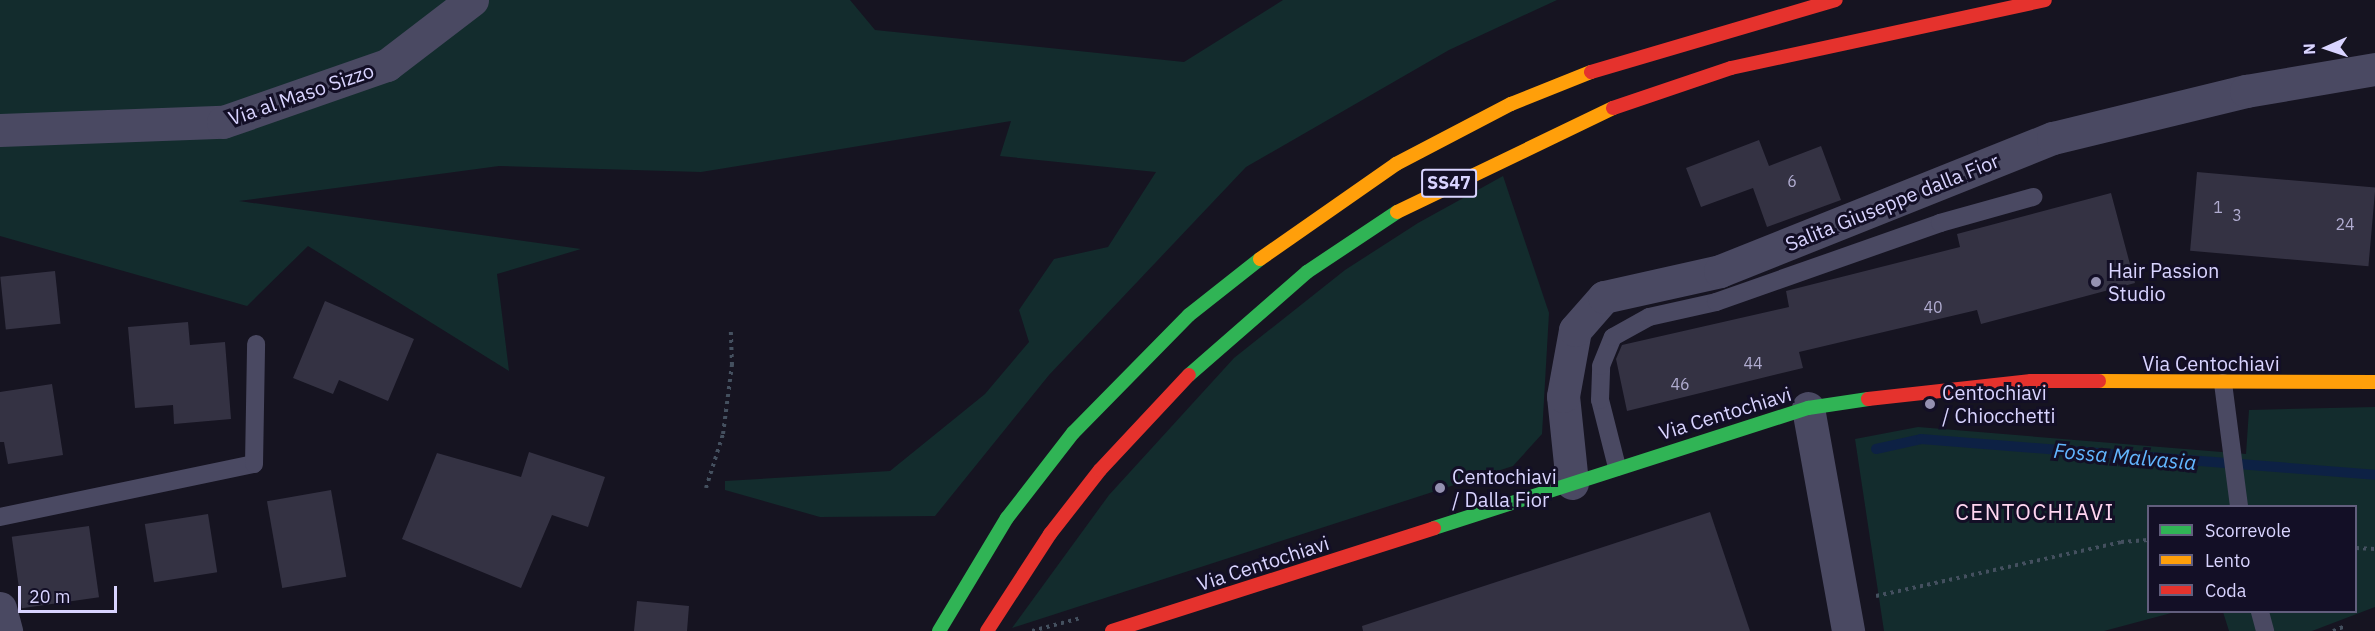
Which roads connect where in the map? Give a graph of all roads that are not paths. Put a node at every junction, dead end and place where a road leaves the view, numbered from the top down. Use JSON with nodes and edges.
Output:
{"nodes":[{"id":1,"x":472,"y":0,"type":"edge"},
{"id":2,"x":1836,"y":0,"type":"edge"},
{"id":3,"x":2044,"y":0,"type":"edge"},
{"id":4,"x":2375,"y":69,"type":"edge"},
{"id":5,"x":0,"y":130,"type":"edge"},
{"id":6,"x":2033,"y":197,"type":"dead end"},
{"id":7,"x":256,"y":344,"type":"dead end"},
{"id":8,"x":2375,"y":382,"type":"edge"},
{"id":9,"x":2223,"y":383,"type":"junction"},
{"id":10,"x":1808,"y":408,"type":"junction"},
{"id":11,"x":1617,"y":467,"type":"junction"},
{"id":12,"x":1572,"y":483,"type":"junction"},
{"id":13,"x":2239,"y":505,"type":"edge"},
{"id":14,"x":0,"y":517,"type":"edge"},
{"id":15,"x":0,"y":608,"type":"edge"},
{"id":16,"x":2260,"y":613,"type":"edge"},
{"id":17,"x":1846,"y":617,"type":"edge"},
{"id":18,"x":6,"y":631,"type":"edge"},
{"id":19,"x":939,"y":631,"type":"edge"},
{"id":20,"x":987,"y":631,"type":"edge"},
{"id":21,"x":1112,"y":631,"type":"edge"},
{"id":22,"x":2265,"y":631,"type":"edge"}],
"edges":[{"from":1,"to":5,"type":"street","name":"Via al Maso Sizzo"},
{"from":2,"to":19,"type":"main road","number":"SS47"},
{"from":3,"to":20,"type":"main road","number":"SS47"},
{"from":4,"to":12,"type":"street","name":"Salita Giuseppe dalla Fior"},
{"from":6,"to":11,"type":"lane"},
{"from":7,"to":14,"type":"lane"},
{"from":8,"to":9,"type":"main road","name":"Via Centochiavi"},
{"from":9,"to":10,"type":"main road","name":"Via Centochiavi"},
{"from":9,"to":13,"type":"lane"},
{"from":10,"to":11,"type":"main road","name":"Via Centochiavi"},
{"from":10,"to":17,"type":"street"},
{"from":11,"to":12,"type":"main road","name":"Via Centochiavi"},
{"from":12,"to":21,"type":"main road","name":"Via Centochiavi"},
{"from":15,"to":18,"type":"street"},
{"from":16,"to":22,"type":"lane"}]}
